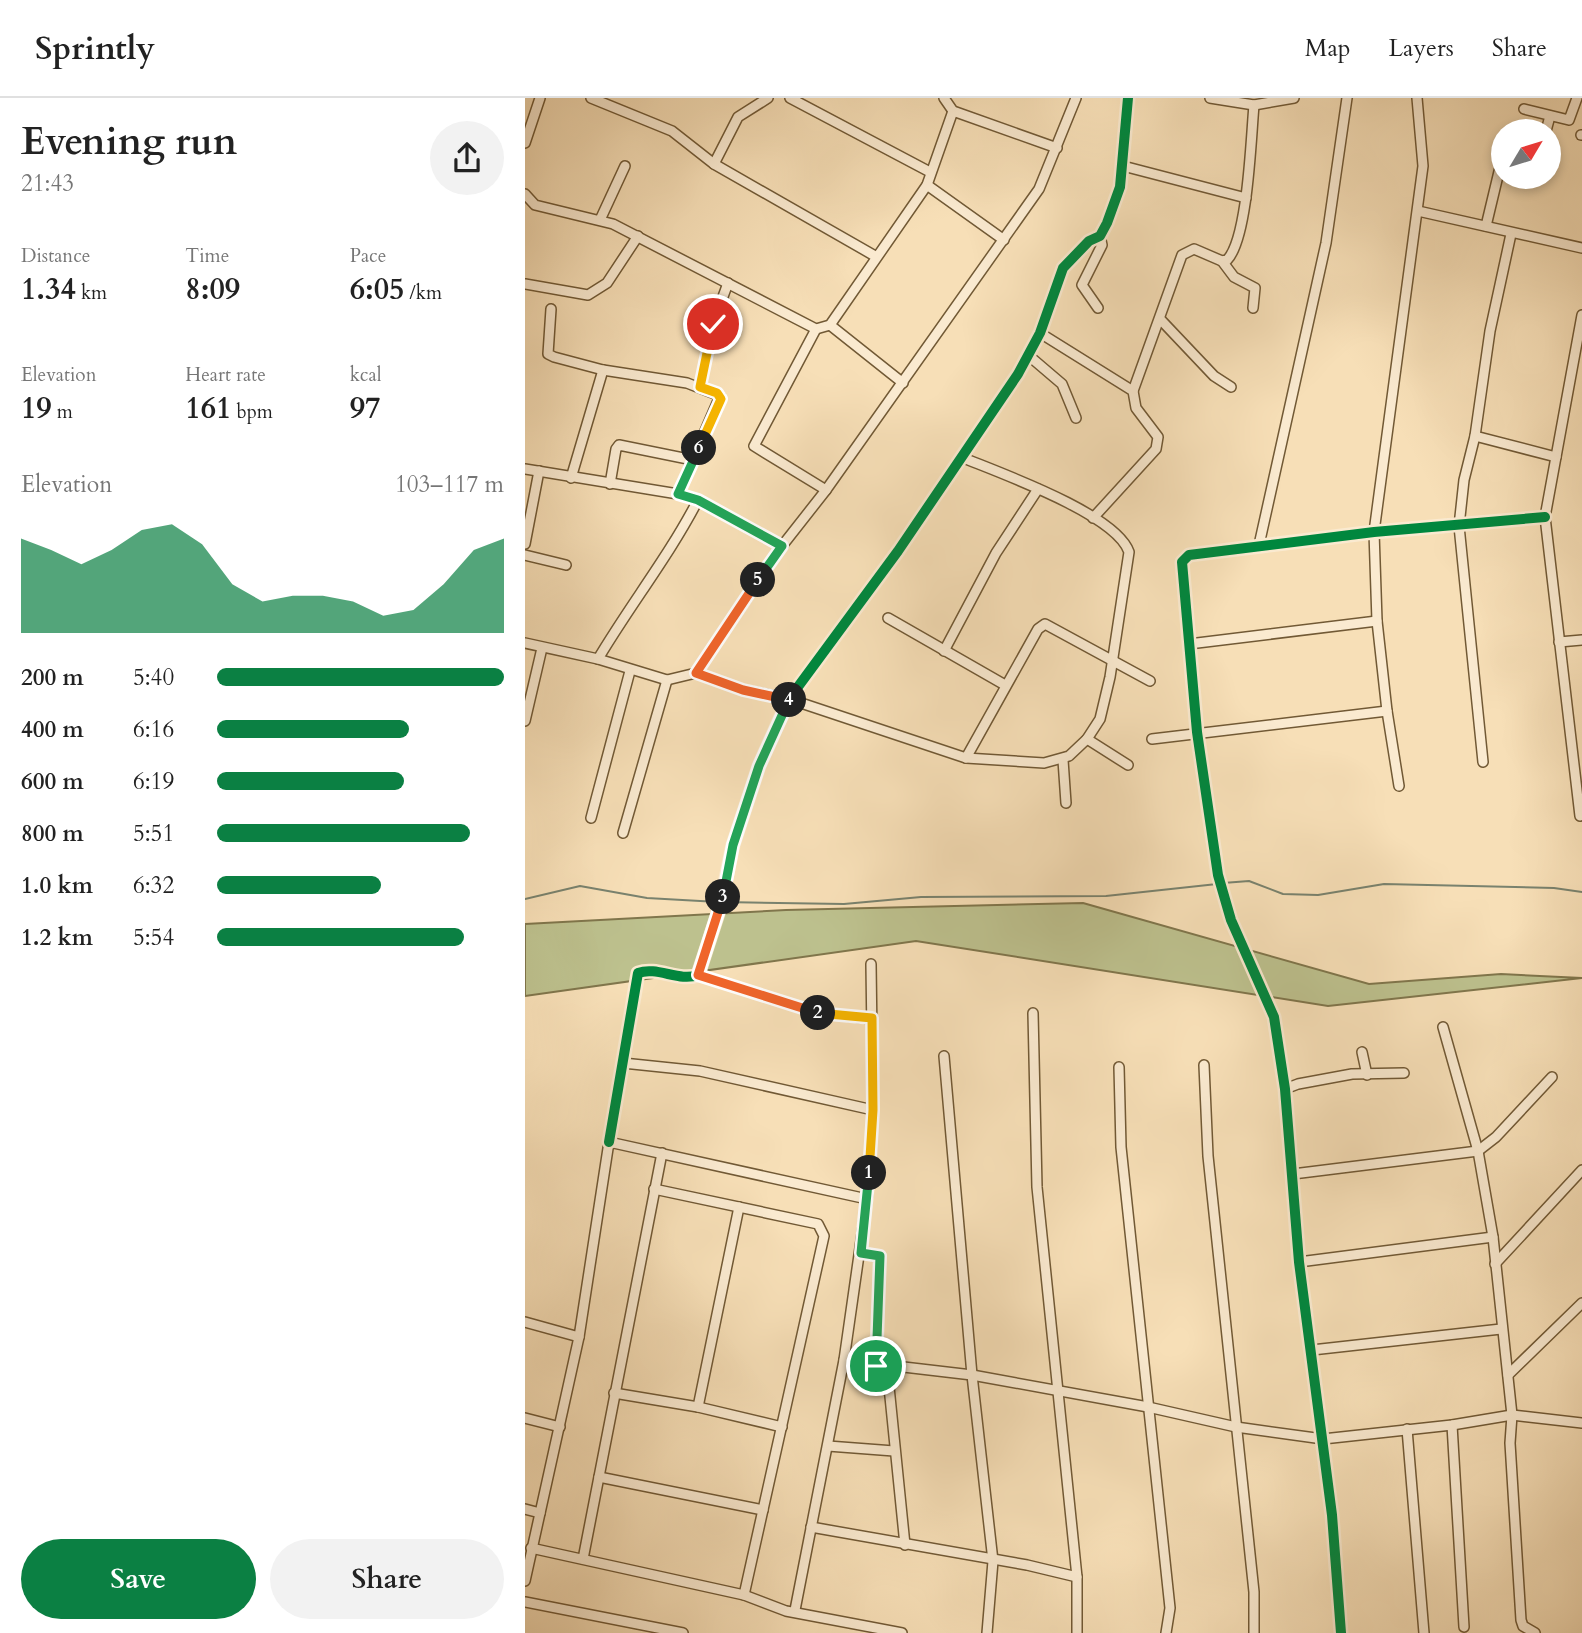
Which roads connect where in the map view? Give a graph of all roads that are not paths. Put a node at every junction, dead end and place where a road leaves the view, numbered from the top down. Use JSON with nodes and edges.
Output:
{"nodes":[{"id":1,"x":540,"y":98,"type":"edge"},
{"id":2,"x":591,"y":98,"type":"edge"},
{"id":3,"x":768,"y":98,"type":"edge"},
{"id":4,"x":790,"y":98,"type":"edge"},
{"id":5,"x":944,"y":98,"type":"edge"},
{"id":6,"x":1076,"y":98,"type":"edge"},
{"id":7,"x":1128,"y":98,"type":"edge"},
{"id":8,"x":1210,"y":98,"type":"edge"},
{"id":9,"x":1294,"y":98,"type":"edge"},
{"id":10,"x":1347,"y":98,"type":"edge"},
{"id":11,"x":1417,"y":98,"type":"edge"},
{"id":12,"x":1577,"y":98,"type":"edge"},
{"id":13,"x":1254,"y":105,"type":"junction"},
{"id":14,"x":1524,"y":110,"type":"dead end"},
{"id":15,"x":953,"y":111,"type":"junction"},
{"id":16,"x":1550,"y":116,"type":"junction"},
{"id":17,"x":529,"y":118,"type":"edge"},
{"id":18,"x":1549,"y":119,"type":"edge"},
{"id":19,"x":525,"y":143,"type":"edge"},
{"id":20,"x":1057,"y":148,"type":"junction"},
{"id":21,"x":714,"y":164,"type":"junction"},
{"id":22,"x":625,"y":166,"type":"dead end"},
{"id":23,"x":1123,"y":166,"type":"junction"},
{"id":24,"x":930,"y":172,"type":"junction"},
{"id":25,"x":927,"y":185,"type":"junction"},
{"id":26,"x":1495,"y":189,"type":"edge"},
{"id":27,"x":525,"y":194,"type":"edge"},
{"id":28,"x":1246,"y":198,"type":"junction"},
{"id":29,"x":1418,"y":211,"type":"junction"},
{"id":30,"x":600,"y":220,"type":"junction"},
{"id":31,"x":1486,"y":226,"type":"junction"},
{"id":32,"x":1511,"y":234,"type":"junction"},
{"id":33,"x":638,"y":236,"type":"junction"},
{"id":34,"x":1100,"y":236,"type":"junction"},
{"id":35,"x":1004,"y":240,"type":"junction"},
{"id":36,"x":1582,"y":248,"type":"edge"},
{"id":37,"x":875,"y":256,"type":"junction"},
{"id":38,"x":1222,"y":261,"type":"junction"},
{"id":39,"x":728,"y":283,"type":"junction"},
{"id":40,"x":525,"y":284,"type":"edge"},
{"id":41,"x":1253,"y":308,"type":"dead end"},
{"id":42,"x":551,"y":309,"type":"dead end"},
{"id":43,"x":1098,"y":309,"type":"dead end"},
{"id":44,"x":1582,"y":315,"type":"edge"},
{"id":45,"x":1160,"y":318,"type":"junction"},
{"id":46,"x":830,"y":325,"type":"junction"},
{"id":47,"x":816,"y":329,"type":"junction"},
{"id":48,"x":1040,"y":333,"type":"junction"},
{"id":49,"x":1028,"y":355,"type":"junction"},
{"id":50,"x":603,"y":370,"type":"junction"},
{"id":51,"x":903,"y":383,"type":"junction"},
{"id":52,"x":700,"y":387,"type":"junction"},
{"id":53,"x":1231,"y":387,"type":"dead end"},
{"id":54,"x":1133,"y":391,"type":"junction"},
{"id":55,"x":1076,"y":418,"type":"dead end"},
{"id":56,"x":1475,"y":436,"type":"junction"},
{"id":57,"x":961,"y":457,"type":"junction"},
{"id":58,"x":1556,"y":457,"type":"junction"},
{"id":59,"x":693,"y":460,"type":"junction"},
{"id":60,"x":525,"y":469,"type":"edge"},
{"id":61,"x":539,"y":471,"type":"junction"},
{"id":62,"x":571,"y":478,"type":"junction"},
{"id":63,"x":610,"y":484,"type":"junction"},
{"id":64,"x":1038,"y":489,"type":"junction"},
{"id":65,"x":826,"y":490,"type":"junction"},
{"id":66,"x":678,"y":494,"type":"junction"},
{"id":67,"x":698,"y":500,"type":"junction"},
{"id":68,"x":1545,"y":517,"type":"junction"},
{"id":69,"x":1093,"y":518,"type":"junction"},
{"id":70,"x":1459,"y":526,"type":"junction"},
{"id":71,"x":1374,"y":532,"type":"junction"},
{"id":72,"x":525,"y":544,"type":"edge"},
{"id":73,"x":1259,"y":545,"type":"junction"},
{"id":74,"x":782,"y":546,"type":"junction"},
{"id":75,"x":525,"y":555,"type":"edge"},
{"id":76,"x":566,"y":565,"type":"dead end"},
{"id":77,"x":888,"y":618,"type":"dead end"},
{"id":78,"x":1377,"y":621,"type":"junction"},
{"id":79,"x":1582,"y":640,"type":"edge"},
{"id":80,"x":1559,"y":642,"type":"junction"},
{"id":81,"x":525,"y":643,"type":"edge"},
{"id":82,"x":1189,"y":643,"type":"junction"},
{"id":83,"x":542,"y":648,"type":"junction"},
{"id":84,"x":944,"y":651,"type":"junction"},
{"id":85,"x":1112,"y":658,"type":"junction"},
{"id":86,"x":598,"y":659,"type":"junction"},
{"id":87,"x":630,"y":671,"type":"junction"},
{"id":88,"x":696,"y":673,"type":"junction"},
{"id":89,"x":667,"y":680,"type":"junction"},
{"id":90,"x":1150,"y":681,"type":"dead end"},
{"id":91,"x":1005,"y":685,"type":"junction"},
{"id":92,"x":789,"y":699,"type":"junction"},
{"id":93,"x":1387,"y":711,"type":"junction"},
{"id":94,"x":525,"y":721,"type":"edge"},
{"id":95,"x":1197,"y":732,"type":"junction"},
{"id":96,"x":1087,"y":739,"type":"junction"},
{"id":97,"x":1152,"y":739,"type":"dead end"},
{"id":98,"x":966,"y":758,"type":"junction"},
{"id":99,"x":1063,"y":760,"type":"junction"},
{"id":100,"x":1483,"y":762,"type":"dead end"},
{"id":101,"x":1128,"y":765,"type":"dead end"},
{"id":102,"x":1399,"y":786,"type":"dead end"},
{"id":103,"x":1066,"y":803,"type":"dead end"},
{"id":104,"x":1580,"y":816,"type":"dead end"},
{"id":105,"x":590,"y":818,"type":"dead end"},
{"id":106,"x":623,"y":833,"type":"dead end"},
{"id":107,"x":871,"y":964,"type":"dead end"},
{"id":108,"x":698,"y":975,"type":"junction"},
{"id":109,"x":1033,"y":1013,"type":"dead end"},
{"id":110,"x":872,"y":1018,"type":"junction"},
{"id":111,"x":1443,"y":1027,"type":"dead end"},
{"id":112,"x":1362,"y":1052,"type":"dead end"},
{"id":113,"x":944,"y":1056,"type":"dead end"},
{"id":114,"x":623,"y":1063,"type":"junction"},
{"id":115,"x":1204,"y":1065,"type":"dead end"},
{"id":116,"x":1119,"y":1067,"type":"dead end"},
{"id":117,"x":1404,"y":1073,"type":"dead end"},
{"id":118,"x":1367,"y":1075,"type":"junction"},
{"id":119,"x":1552,"y":1077,"type":"dead end"},
{"id":120,"x":1285,"y":1089,"type":"junction"},
{"id":121,"x":873,"y":1110,"type":"junction"},
{"id":122,"x":609,"y":1142,"type":"junction"},
{"id":123,"x":1478,"y":1151,"type":"junction"},
{"id":124,"x":662,"y":1153,"type":"junction"},
{"id":125,"x":1582,"y":1170,"type":"edge"},
{"id":126,"x":1293,"y":1174,"type":"junction"},
{"id":127,"x":654,"y":1189,"type":"junction"},
{"id":128,"x":867,"y":1199,"type":"junction"},
{"id":129,"x":739,"y":1207,"type":"junction"},
{"id":130,"x":1493,"y":1237,"type":"junction"},
{"id":131,"x":861,"y":1253,"type":"junction"},
{"id":132,"x":1299,"y":1262,"type":"junction"},
{"id":133,"x":1495,"y":1264,"type":"junction"},
{"id":134,"x":1582,"y":1303,"type":"edge"},
{"id":135,"x":525,"y":1322,"type":"edge"},
{"id":136,"x":1501,"y":1329,"type":"junction"},
{"id":137,"x":579,"y":1337,"type":"junction"},
{"id":138,"x":1312,"y":1350,"type":"junction"},
{"id":139,"x":844,"y":1360,"type":"junction"},
{"id":140,"x":876,"y":1366,"type":"junction"},
{"id":141,"x":887,"y":1367,"type":"junction"},
{"id":142,"x":972,"y":1375,"type":"junction"},
{"id":143,"x":1508,"y":1375,"type":"junction"},
{"id":144,"x":1059,"y":1391,"type":"junction"},
{"id":145,"x":614,"y":1393,"type":"junction"},
{"id":146,"x":698,"y":1407,"type":"junction"},
{"id":147,"x":1148,"y":1407,"type":"junction"},
{"id":148,"x":1513,"y":1415,"type":"junction"},
{"id":149,"x":525,"y":1418,"type":"edge"},
{"id":150,"x":1582,"y":1423,"type":"edge"},
{"id":151,"x":1452,"y":1425,"type":"junction"},
{"id":152,"x":560,"y":1427,"type":"junction"},
{"id":153,"x":782,"y":1427,"type":"junction"},
{"id":154,"x":1236,"y":1427,"type":"junction"},
{"id":155,"x":1407,"y":1429,"type":"junction"},
{"id":156,"x":1323,"y":1439,"type":"junction"},
{"id":157,"x":828,"y":1446,"type":"junction"},
{"id":158,"x":894,"y":1451,"type":"junction"},
{"id":159,"x":599,"y":1477,"type":"junction"},
{"id":160,"x":525,"y":1509,"type":"edge"},
{"id":161,"x":763,"y":1510,"type":"junction"},
{"id":162,"x":540,"y":1513,"type":"junction"},
{"id":163,"x":811,"y":1527,"type":"junction"},
{"id":164,"x":905,"y":1545,"type":"junction"},
{"id":165,"x":531,"y":1548,"type":"junction"},
{"id":166,"x":583,"y":1559,"type":"junction"},
{"id":167,"x":993,"y":1561,"type":"junction"},
{"id":168,"x":1077,"y":1577,"type":"junction"},
{"id":169,"x":525,"y":1581,"type":"edge"},
{"id":170,"x":744,"y":1595,"type":"junction"},
{"id":171,"x":525,"y":1602,"type":"edge"},
{"id":172,"x":795,"y":1610,"type":"junction"},
{"id":173,"x":1464,"y":1627,"type":"dead end"},
{"id":174,"x":683,"y":1633,"type":"edge"},
{"id":175,"x":902,"y":1633,"type":"edge"},
{"id":176,"x":987,"y":1633,"type":"edge"},
{"id":177,"x":1077,"y":1633,"type":"edge"},
{"id":178,"x":1166,"y":1633,"type":"edge"},
{"id":179,"x":1254,"y":1633,"type":"edge"},
{"id":180,"x":1341,"y":1633,"type":"edge"},
{"id":181,"x":1424,"y":1633,"type":"edge"},
{"id":182,"x":1535,"y":1633,"type":"edge"}],
"edges":[{"from":1,"to":17,"type":"street"},
{"from":2,"to":21,"type":"street"},
{"from":3,"to":21,"type":"street"},
{"from":4,"to":24,"type":"street"},
{"from":5,"to":15,"type":"street"},
{"from":6,"to":20,"type":"street"},
{"from":7,"to":23,"type":"street"},
{"from":8,"to":13,"type":"street"},
{"from":9,"to":13,"type":"street"},
{"from":10,"to":73,"type":"street"},
{"from":11,"to":29,"type":"street"},
{"from":12,"to":16,"type":"street"},
{"from":13,"to":28,"type":"street"},
{"from":14,"to":16,"type":"street"},
{"from":15,"to":20,"type":"street"},
{"from":15,"to":24,"type":"street"},
{"from":16,"to":18,"type":"street"},
{"from":17,"to":19,"type":"street"},
{"from":20,"to":35,"type":"street"},
{"from":21,"to":37,"type":"street"},
{"from":22,"to":30,"type":"street"},
{"from":23,"to":28,"type":"street"},
{"from":23,"to":34,"type":"street"},
{"from":24,"to":25,"type":"street"},
{"from":25,"to":35,"type":"street"},
{"from":25,"to":37,"type":"street"},
{"from":26,"to":31,"type":"street"},
{"from":27,"to":30,"type":"street"},
{"from":28,"to":38,"type":"street"},
{"from":29,"to":31,"type":"street"},
{"from":29,"to":71,"type":"street"},
{"from":30,"to":33,"type":"street"},
{"from":31,"to":32,"type":"street"},
{"from":32,"to":36,"type":"street"},
{"from":32,"to":56,"type":"street"},
{"from":33,"to":39,"type":"street"},
{"from":33,"to":40,"type":"street"},
{"from":34,"to":43,"type":"street"},
{"from":34,"to":48,"type":"street"},
{"from":35,"to":51,"type":"street"},
{"from":37,"to":46,"type":"street"},
{"from":38,"to":41,"type":"street"},
{"from":38,"to":45,"type":"street"},
{"from":39,"to":47,"type":"street"},
{"from":39,"to":52,"type":"street"},
{"from":42,"to":50,"type":"street"},
{"from":44,"to":58,"type":"street"},
{"from":45,"to":53,"type":"street"},
{"from":45,"to":54,"type":"street"},
{"from":46,"to":47,"type":"street"},
{"from":46,"to":51,"type":"street"},
{"from":47,"to":65,"type":"street"},
{"from":48,"to":49,"type":"street"},
{"from":48,"to":54,"type":"street"},
{"from":49,"to":55,"type":"street"},
{"from":49,"to":57,"type":"street"},
{"from":50,"to":52,"type":"street"},
{"from":50,"to":62,"type":"street"},
{"from":51,"to":65,"type":"street"},
{"from":52,"to":59,"type":"street"},
{"from":54,"to":69,"type":"street"},
{"from":56,"to":58,"type":"street"},
{"from":56,"to":70,"type":"street"},
{"from":57,"to":64,"type":"street"},
{"from":57,"to":92,"type":"street"},
{"from":58,"to":68,"type":"street"},
{"from":59,"to":63,"type":"street"},
{"from":59,"to":66,"type":"street"},
{"from":60,"to":61,"type":"street"},
{"from":61,"to":62,"type":"street"},
{"from":61,"to":72,"type":"street"},
{"from":62,"to":63,"type":"street"},
{"from":63,"to":66,"type":"street"},
{"from":64,"to":69,"type":"street"},
{"from":64,"to":84,"type":"street"},
{"from":65,"to":74,"type":"street"},
{"from":66,"to":67,"type":"street"},
{"from":67,"to":74,"type":"street"},
{"from":67,"to":86,"type":"street"},
{"from":68,"to":70,"type":"street"},
{"from":68,"to":80,"type":"street"},
{"from":69,"to":85,"type":"street"},
{"from":70,"to":71,"type":"street"},
{"from":70,"to":100,"type":"street"},
{"from":71,"to":73,"type":"street"},
{"from":71,"to":78,"type":"street"},
{"from":73,"to":82,"type":"street"},
{"from":74,"to":88,"type":"street"},
{"from":75,"to":76,"type":"street"},
{"from":77,"to":84,"type":"street"},
{"from":78,"to":82,"type":"street"},
{"from":78,"to":93,"type":"street"},
{"from":79,"to":80,"type":"street"},
{"from":80,"to":104,"type":"street"},
{"from":81,"to":83,"type":"street"},
{"from":82,"to":95,"type":"street"},
{"from":83,"to":86,"type":"street"},
{"from":83,"to":94,"type":"street"},
{"from":84,"to":91,"type":"street"},
{"from":85,"to":90,"type":"street"},
{"from":85,"to":91,"type":"street"},
{"from":85,"to":96,"type":"street"},
{"from":86,"to":87,"type":"street"},
{"from":87,"to":89,"type":"street"},
{"from":87,"to":105,"type":"street"},
{"from":88,"to":89,"type":"street"},
{"from":88,"to":92,"type":"street"},
{"from":89,"to":106,"type":"street"},
{"from":91,"to":98,"type":"street"},
{"from":92,"to":98,"type":"street"},
{"from":92,"to":108,"type":"street"},
{"from":93,"to":95,"type":"street"},
{"from":93,"to":102,"type":"street"},
{"from":95,"to":97,"type":"street"},
{"from":95,"to":120,"type":"street"},
{"from":96,"to":99,"type":"street"},
{"from":96,"to":101,"type":"street"},
{"from":98,"to":99,"type":"street"},
{"from":99,"to":103,"type":"street"},
{"from":107,"to":110,"type":"street"},
{"from":108,"to":110,"type":"street"},
{"from":108,"to":114,"type":"street"},
{"from":109,"to":144,"type":"street"},
{"from":110,"to":121,"type":"street"},
{"from":111,"to":123,"type":"street"},
{"from":112,"to":118,"type":"street"},
{"from":113,"to":142,"type":"street"},
{"from":114,"to":121,"type":"street"},
{"from":114,"to":122,"type":"street"},
{"from":115,"to":154,"type":"street"},
{"from":116,"to":147,"type":"street"},
{"from":117,"to":118,"type":"street"},
{"from":118,"to":120,"type":"street"},
{"from":119,"to":123,"type":"street"},
{"from":120,"to":126,"type":"street"},
{"from":121,"to":128,"type":"street"},
{"from":122,"to":124,"type":"street"},
{"from":122,"to":137,"type":"street"},
{"from":123,"to":126,"type":"street"},
{"from":123,"to":130,"type":"street"},
{"from":124,"to":127,"type":"street"},
{"from":124,"to":128,"type":"street"},
{"from":125,"to":133,"type":"street"},
{"from":126,"to":132,"type":"street"},
{"from":127,"to":129,"type":"street"},
{"from":127,"to":145,"type":"street"},
{"from":128,"to":131,"type":"street"},
{"from":129,"to":146,"type":"street"},
{"from":129,"to":153,"type":"street"},
{"from":130,"to":132,"type":"street"},
{"from":130,"to":133,"type":"street"},
{"from":131,"to":139,"type":"street"},
{"from":131,"to":140,"type":"street"},
{"from":132,"to":138,"type":"street"},
{"from":133,"to":136,"type":"street"},
{"from":134,"to":143,"type":"street"},
{"from":135,"to":137,"type":"street"},
{"from":136,"to":138,"type":"street"},
{"from":136,"to":143,"type":"street"},
{"from":137,"to":152,"type":"street"},
{"from":138,"to":156,"type":"street"},
{"from":139,"to":140,"type":"street"},
{"from":139,"to":157,"type":"street"},
{"from":140,"to":141,"type":"street"},
{"from":141,"to":142,"type":"street"},
{"from":141,"to":158,"type":"street"},
{"from":142,"to":144,"type":"street"},
{"from":142,"to":167,"type":"street"},
{"from":143,"to":148,"type":"street"},
{"from":144,"to":147,"type":"street"},
{"from":144,"to":168,"type":"street"},
{"from":145,"to":146,"type":"street"},
{"from":145,"to":159,"type":"street"},
{"from":146,"to":153,"type":"street"},
{"from":147,"to":154,"type":"street"},
{"from":147,"to":178,"type":"street"},
{"from":148,"to":150,"type":"street"},
{"from":148,"to":151,"type":"street"},
{"from":148,"to":182,"type":"street"},
{"from":149,"to":152,"type":"street"},
{"from":151,"to":155,"type":"street"},
{"from":151,"to":173,"type":"street"},
{"from":152,"to":162,"type":"street"},
{"from":153,"to":161,"type":"street"},
{"from":154,"to":156,"type":"street"},
{"from":154,"to":179,"type":"street"},
{"from":155,"to":156,"type":"street"},
{"from":155,"to":181,"type":"street"},
{"from":156,"to":180,"type":"street"},
{"from":157,"to":158,"type":"street"},
{"from":157,"to":163,"type":"street"},
{"from":158,"to":164,"type":"street"},
{"from":159,"to":161,"type":"street"},
{"from":159,"to":166,"type":"street"},
{"from":160,"to":162,"type":"street"},
{"from":161,"to":170,"type":"street"},
{"from":162,"to":165,"type":"street"},
{"from":163,"to":164,"type":"street"},
{"from":163,"to":172,"type":"street"},
{"from":164,"to":167,"type":"street"},
{"from":165,"to":166,"type":"street"},
{"from":165,"to":169,"type":"street"},
{"from":166,"to":170,"type":"street"},
{"from":167,"to":168,"type":"street"},
{"from":167,"to":176,"type":"street"},
{"from":168,"to":177,"type":"street"},
{"from":170,"to":172,"type":"street"},
{"from":171,"to":174,"type":"street"},
{"from":172,"to":175,"type":"street"}]}
